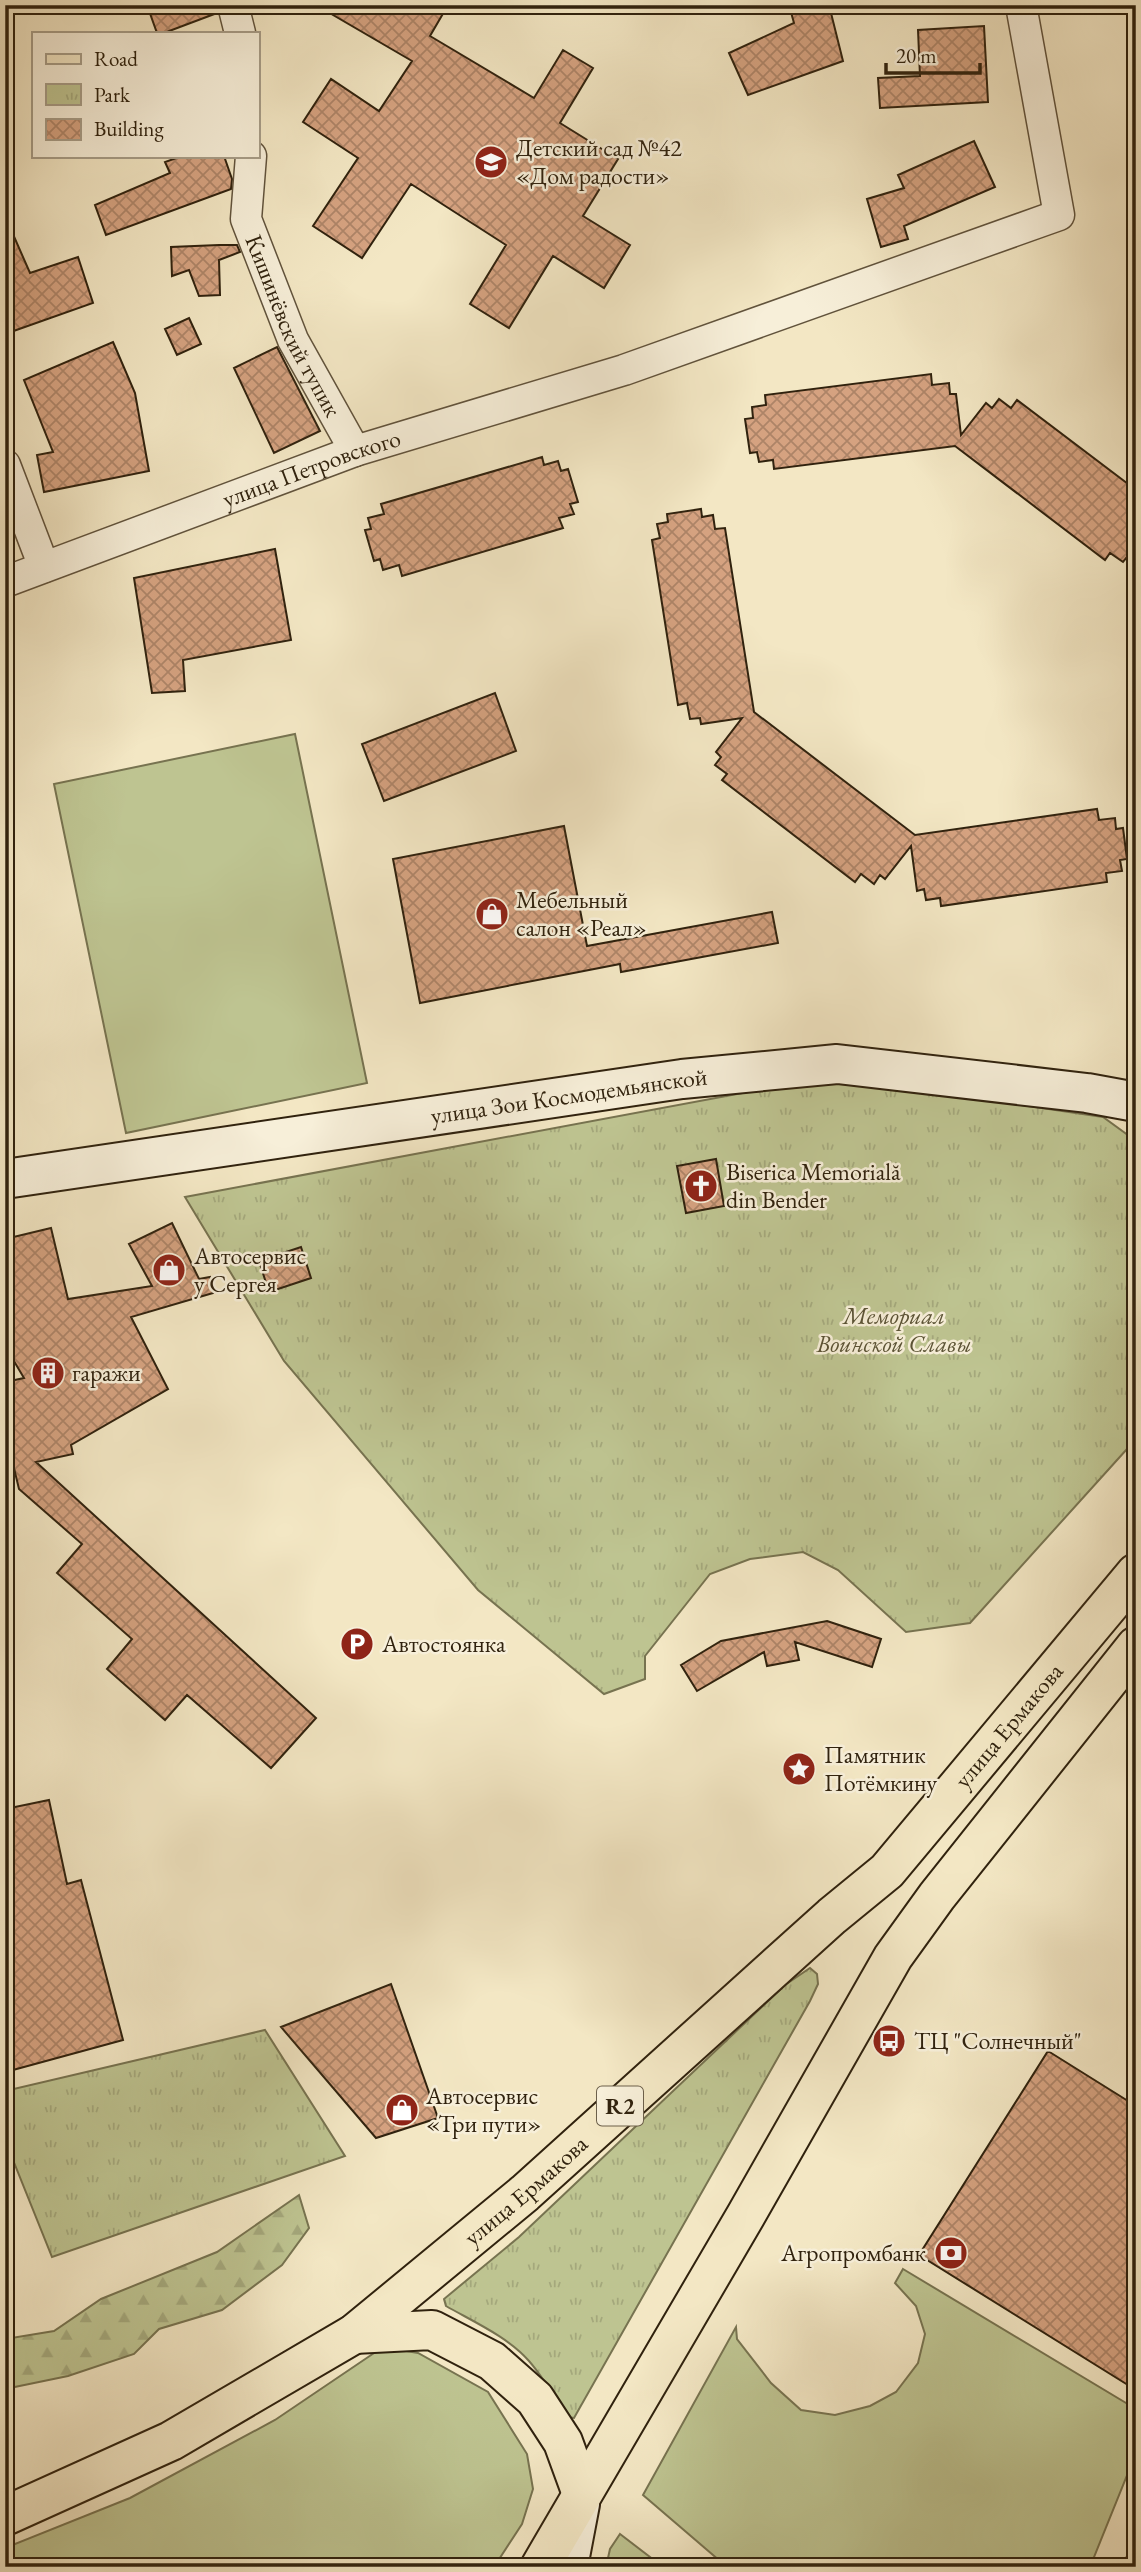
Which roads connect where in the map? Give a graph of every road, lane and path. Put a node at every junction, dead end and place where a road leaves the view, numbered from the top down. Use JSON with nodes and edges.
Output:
{"nodes":[{"id":1,"x":233,"y":5,"type":"edge"},
{"id":2,"x":1021,"y":5,"type":"edge"},
{"id":3,"x":240,"y":32,"type":"edge"},
{"id":4,"x":251,"y":158,"type":"edge"},
{"id":5,"x":355,"y":451,"type":"junction"},
{"id":6,"x":5,"y":466,"type":"edge"},
{"id":7,"x":44,"y":567,"type":"junction"},
{"id":8,"x":5,"y":582,"type":"edge"},
{"id":9,"x":1136,"y":1102,"type":"edge"},
{"id":10,"x":5,"y":1179,"type":"edge"},
{"id":11,"x":1136,"y":1573,"type":"edge"},
{"id":12,"x":1136,"y":1646,"type":"edge"},
{"id":13,"x":354,"y":2334,"type":"junction"},
{"id":14,"x":582,"y":2494,"type":"junction"},
{"id":15,"x":5,"y":2515,"type":"edge"},
{"id":16,"x":540,"y":2567,"type":"edge"},
{"id":17,"x":568,"y":2567,"type":"edge"}],
"edges":[{"from":1,"to":3,"type":"street"},
{"from":2,"to":5,"type":"street","name":"улица Петровского"},
{"from":4,"to":5,"type":"street","name":"Кишинёвский тупик"},
{"from":5,"to":7,"type":"street","name":"улица Петровского"},
{"from":6,"to":7,"type":"street"},
{"from":7,"to":8,"type":"street","name":"улица Петровского"},
{"from":9,"to":10,"type":"street","name":"улица Зои Космодемьянской"},
{"from":11,"to":13,"type":"main road","name":"улица Ермакова","number":"R2"},
{"from":12,"to":14,"type":"main road","name":"улица Ермакова"},
{"from":13,"to":14,"type":"main road"},
{"from":13,"to":15,"type":"main road","name":"улица Ермакова","number":"R2"},
{"from":14,"to":16,"type":"main road","name":"улица Ермакова"},
{"from":14,"to":17,"type":"street"}]}
